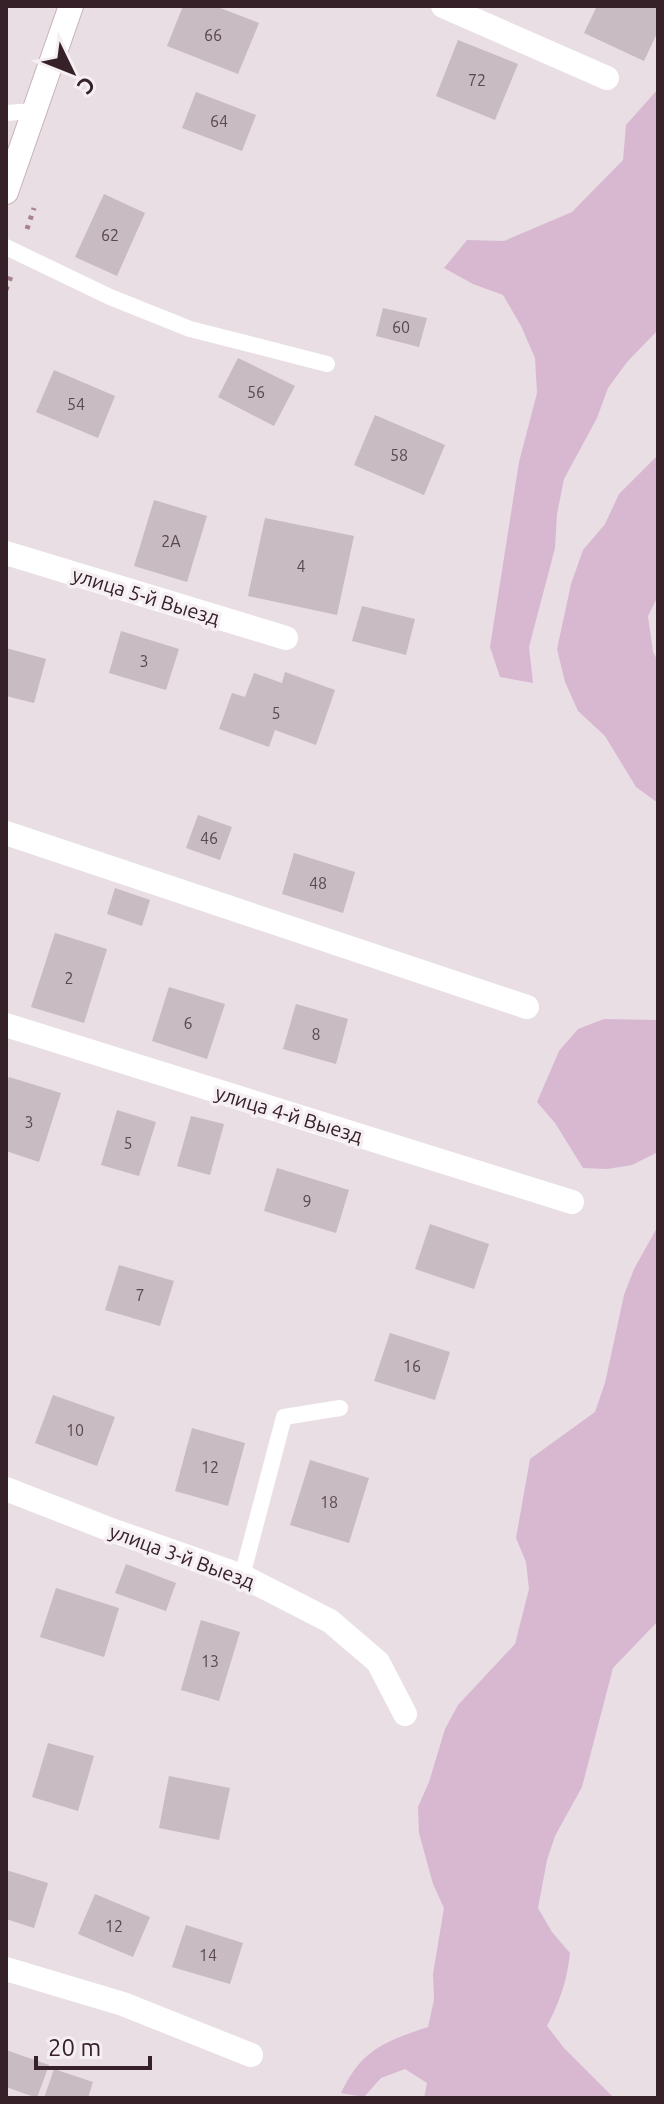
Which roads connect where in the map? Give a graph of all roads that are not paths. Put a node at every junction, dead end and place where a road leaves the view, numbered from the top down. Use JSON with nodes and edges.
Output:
{"nodes":[{"id":1,"x":71,"y":6,"type":"edge"},
{"id":2,"x":443,"y":6,"type":"edge"},
{"id":3,"x":607,"y":78,"type":"dead end"},
{"id":4,"x":34,"y":111,"type":"junction"},
{"id":5,"x":6,"y":113,"type":"edge"},
{"id":6,"x":6,"y":192,"type":"edge"},
{"id":7,"x":6,"y":247,"type":"edge"},
{"id":8,"x":327,"y":364,"type":"dead end"},
{"id":9,"x":6,"y":553,"type":"edge"},
{"id":10,"x":286,"y":638,"type":"dead end"},
{"id":11,"x":6,"y":833,"type":"edge"},
{"id":12,"x":527,"y":1007,"type":"dead end"},
{"id":13,"x":6,"y":1025,"type":"edge"},
{"id":14,"x":572,"y":1202,"type":"dead end"},
{"id":15,"x":340,"y":1408,"type":"dead end"},
{"id":16,"x":6,"y":1489,"type":"edge"},
{"id":17,"x":242,"y":1576,"type":"junction"},
{"id":18,"x":405,"y":1714,"type":"dead end"},
{"id":19,"x":6,"y":1969,"type":"edge"},
{"id":20,"x":251,"y":2055,"type":"dead end"}],
"edges":[{"from":1,"to":4,"type":"street"},
{"from":2,"to":3,"type":"street"},
{"from":4,"to":5,"type":"lane"},
{"from":4,"to":6,"type":"street"},
{"from":7,"to":8,"type":"lane"},
{"from":9,"to":10,"type":"street","name":"улица 5-й Выезд"},
{"from":11,"to":12,"type":"street"},
{"from":13,"to":14,"type":"street","name":"улица 4-й Выезд"},
{"from":15,"to":17,"type":"lane"},
{"from":16,"to":17,"type":"street","name":"улица 3-й Выезд"},
{"from":17,"to":18,"type":"street","name":"улица 3-й Выезд"},
{"from":19,"to":20,"type":"street"}]}
